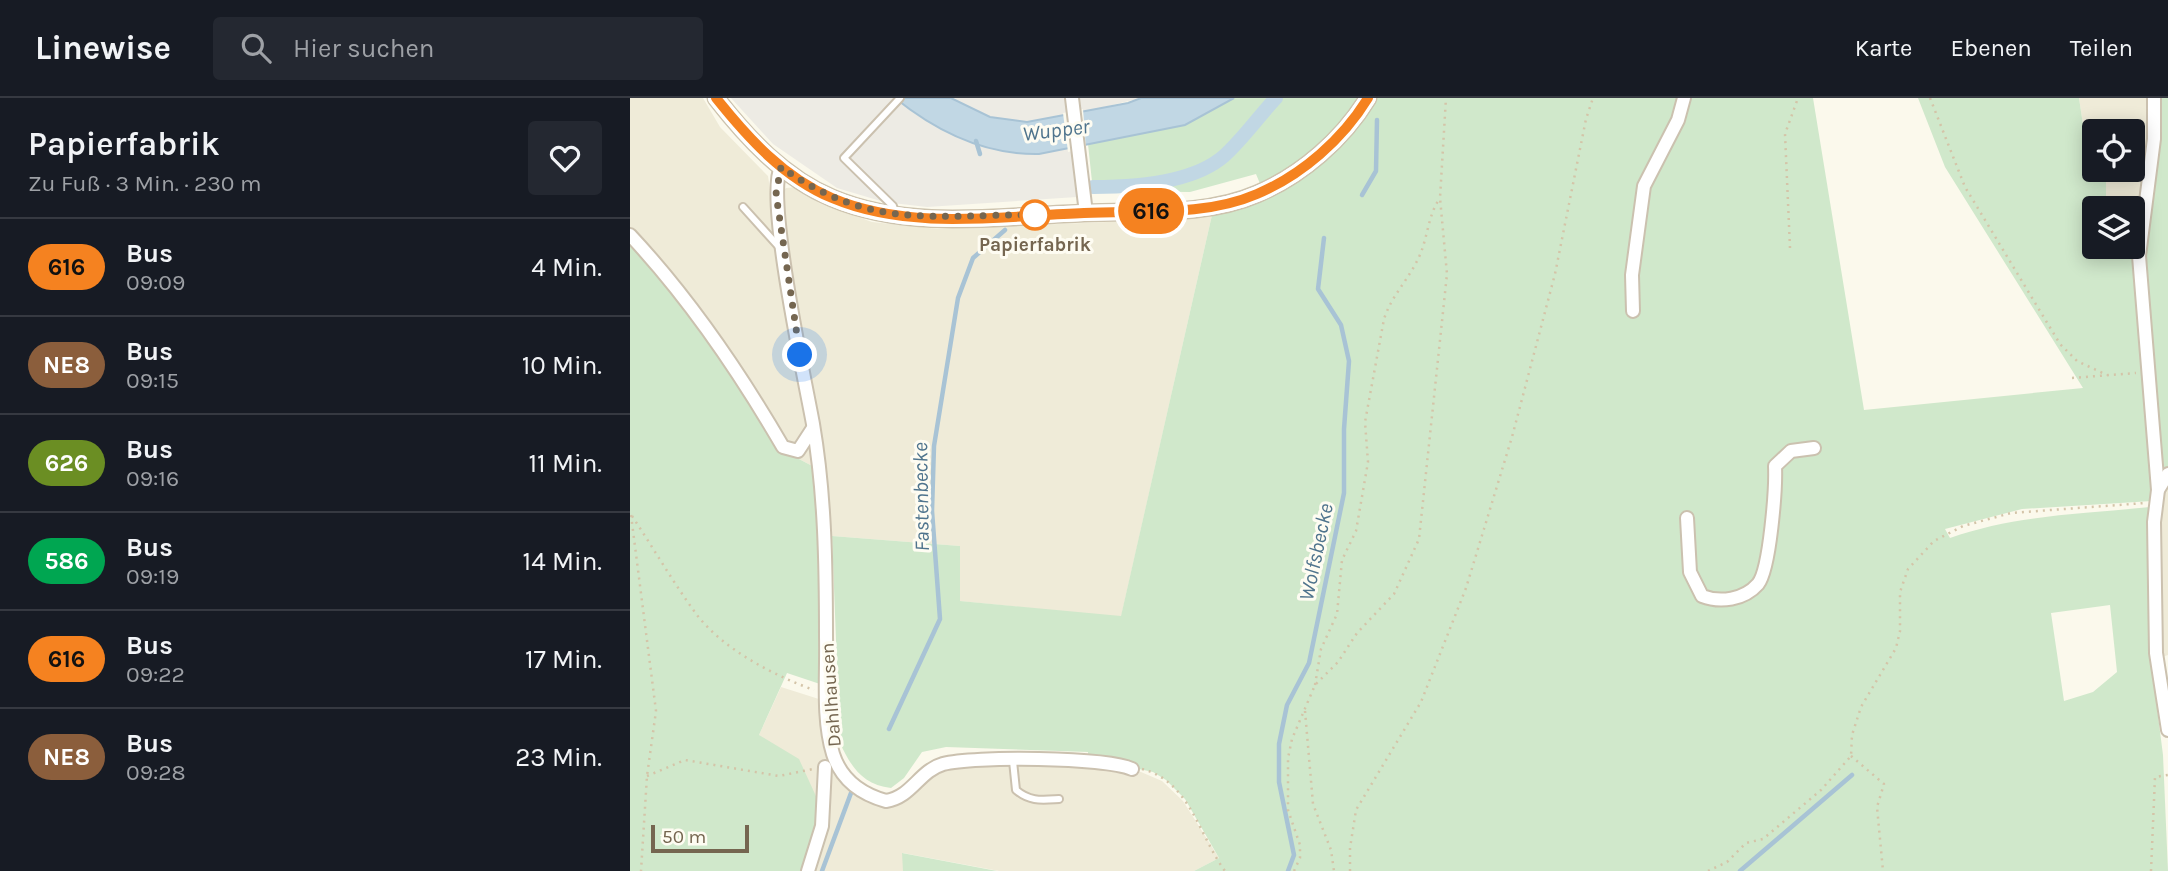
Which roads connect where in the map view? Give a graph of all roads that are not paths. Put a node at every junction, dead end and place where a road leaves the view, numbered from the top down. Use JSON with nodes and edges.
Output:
{"nodes":[{"id":1,"x":716,"y":98,"type":"edge"},
{"id":2,"x":900,"y":98,"type":"edge"},
{"id":3,"x":1368,"y":98,"type":"edge"},
{"id":4,"x":1684,"y":98,"type":"edge"},
{"id":5,"x":2154,"y":98,"type":"edge"},
{"id":6,"x":1072,"y":100,"type":"edge"},
{"id":7,"x":781,"y":167,"type":"junction"},
{"id":8,"x":743,"y":207,"type":"dead end"},
{"id":9,"x":1086,"y":212,"type":"junction"},
{"id":10,"x":896,"y":215,"type":"junction"},
{"id":11,"x":630,"y":235,"type":"edge"},
{"id":12,"x":784,"y":252,"type":"junction"},
{"id":13,"x":1633,"y":310,"type":"dead end"},
{"id":14,"x":814,"y":428,"type":"junction"},
{"id":15,"x":1814,"y":448,"type":"dead end"},
{"id":16,"x":2168,"y":474,"type":"edge"},
{"id":17,"x":2157,"y":496,"type":"junction"},
{"id":18,"x":1687,"y":518,"type":"dead end"},
{"id":19,"x":2168,"y":730,"type":"edge"},
{"id":20,"x":1013,"y":761,"type":"junction"},
{"id":21,"x":825,"y":767,"type":"road end"},
{"id":22,"x":1132,"y":769,"type":"road end"},
{"id":23,"x":1059,"y":799,"type":"dead end"},
{"id":24,"x":808,"y":871,"type":"edge"}],
"edges":[{"from":1,"to":7,"type":"main road"},
{"from":2,"to":10,"type":"lane"},
{"from":3,"to":9,"type":"main road"},
{"from":4,"to":13,"type":"street"},
{"from":5,"to":17,"type":"street"},
{"from":6,"to":9,"type":"street"},
{"from":7,"to":10,"type":"main road"},
{"from":7,"to":12,"type":"street","name":"Dahlhausen"},
{"from":8,"to":12,"type":"lane"},
{"from":9,"to":10,"type":"main road"},
{"from":11,"to":14,"type":"street"},
{"from":12,"to":14,"type":"street","name":"Dahlhausen"},
{"from":14,"to":20,"type":"street","name":"Dahlhausen"},
{"from":15,"to":18,"type":"street"},
{"from":16,"to":17,"type":"street"},
{"from":17,"to":19,"type":"street"},
{"from":20,"to":22,"type":"street","name":"Dahlhausen"},
{"from":20,"to":23,"type":"lane"},
{"from":21,"to":24,"type":"street"}]}
